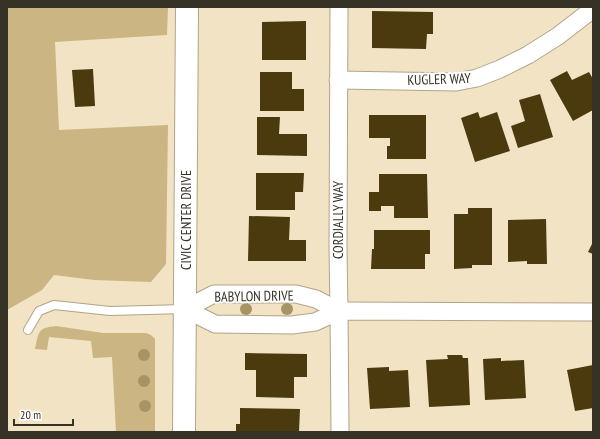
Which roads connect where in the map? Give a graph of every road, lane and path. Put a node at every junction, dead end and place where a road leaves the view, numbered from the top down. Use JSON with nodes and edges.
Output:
{"nodes":[{"id":1,"x":187,"y":7,"type":"edge"},
{"id":2,"x":339,"y":7,"type":"edge"},
{"id":3,"x":593,"y":10,"type":"edge"},
{"id":4,"x":338,"y":80,"type":"junction"},
{"id":5,"x":185,"y":309,"type":"junction"},
{"id":6,"x":339,"y":312,"type":"junction"},
{"id":7,"x":593,"y":312,"type":"edge"},
{"id":8,"x":28,"y":330,"type":"dead end"},
{"id":9,"x":184,"y":432,"type":"edge"},
{"id":10,"x":340,"y":432,"type":"edge"}],
"edges":[{"from":1,"to":5,"type":"street","name":"CIVIC CENTER DRIVE"},
{"from":2,"to":4,"type":"street","name":"CORDIALLY WAY"},
{"from":3,"to":4,"type":"street","name":"KUGLER WAY"},
{"from":4,"to":6,"type":"street","name":"CORDIALLY WAY"},
{"from":5,"to":6,"type":"street","name":"BABYLON DRIVE"},
{"from":5,"to":6,"type":"street","name":"BABYLON DRIVE"},
{"from":5,"to":8,"type":"lane"},
{"from":5,"to":9,"type":"street","name":"CIVIC CENTER DRIVE"},
{"from":6,"to":7,"type":"street","name":"BABYLON DRIVE"},
{"from":6,"to":10,"type":"street","name":"CORDIALLY WAY"}]}
